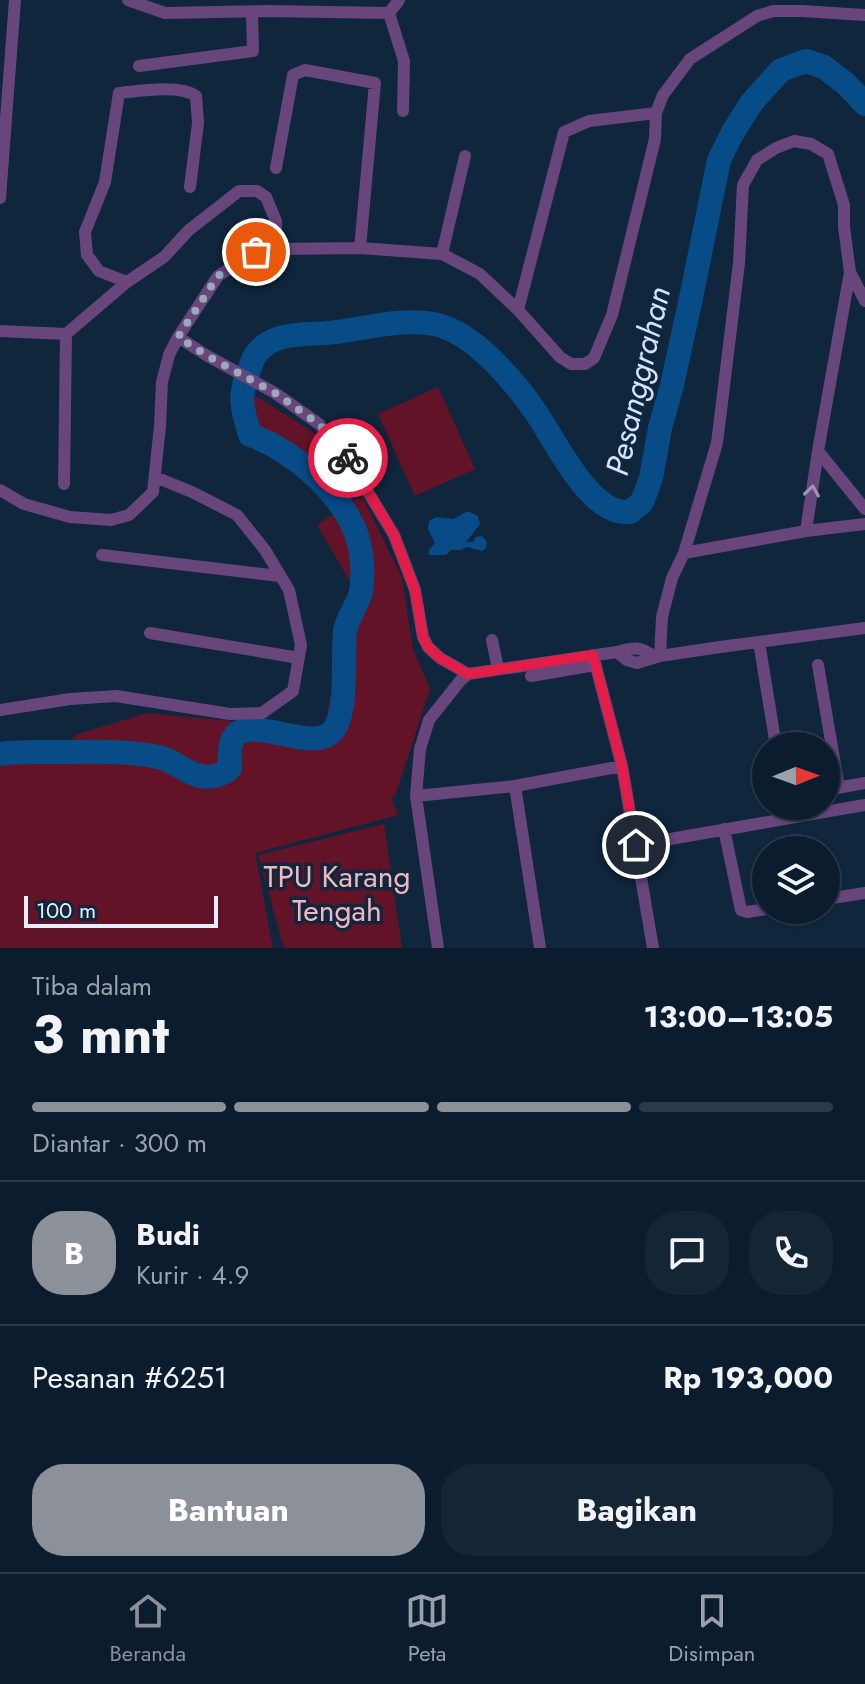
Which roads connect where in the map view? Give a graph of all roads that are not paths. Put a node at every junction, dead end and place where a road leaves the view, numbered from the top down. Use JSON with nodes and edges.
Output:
{"nodes":[{"id":1,"x":15,"y":0,"type":"edge"},
{"id":2,"x":128,"y":0,"type":"edge"},
{"id":3,"x":399,"y":0,"type":"edge"},
{"id":4,"x":267,"y":6,"type":"edge"},
{"id":5,"x":339,"y":6,"type":"edge"},
{"id":6,"x":252,"y":13,"type":"junction"},
{"id":7,"x":389,"y":13,"type":"junction"},
{"id":8,"x":865,"y":15,"type":"edge"},
{"id":9,"x":139,"y":66,"type":"dead end"},
{"id":10,"x":5,"y":70,"type":"edge"},
{"id":11,"x":403,"y":111,"type":"dead end"},
{"id":12,"x":656,"y":113,"type":"junction"},
{"id":13,"x":465,"y":156,"type":"dead end"},
{"id":14,"x":276,"y":168,"type":"dead end"},
{"id":15,"x":190,"y":187,"type":"dead end"},
{"id":16,"x":0,"y":196,"type":"edge"},
{"id":17,"x":360,"y":248,"type":"junction"},
{"id":18,"x":276,"y":249,"type":"junction"},
{"id":19,"x":442,"y":254,"type":"junction"},
{"id":20,"x":850,"y":272,"type":"junction"},
{"id":21,"x":127,"y":282,"type":"junction"},
{"id":22,"x":865,"y":301,"type":"edge"},
{"id":23,"x":518,"y":310,"type":"junction"},
{"id":24,"x":0,"y":331,"type":"edge"},
{"id":25,"x":66,"y":334,"type":"junction"},
{"id":26,"x":178,"y":337,"type":"junction"},
{"id":27,"x":818,"y":451,"type":"junction"},
{"id":28,"x":155,"y":477,"type":"junction"},
{"id":29,"x":64,"y":484,"type":"dead end"},
{"id":30,"x":0,"y":490,"type":"edge"},
{"id":31,"x":865,"y":509,"type":"edge"},
{"id":32,"x":865,"y":524,"type":"edge"},
{"id":33,"x":806,"y":531,"type":"junction"},
{"id":34,"x":684,"y":553,"type":"junction"},
{"id":35,"x":102,"y":555,"type":"dead end"},
{"id":36,"x":280,"y":576,"type":"junction"},
{"id":37,"x":865,"y":628,"type":"edge"},
{"id":38,"x":150,"y":633,"type":"dead end"},
{"id":39,"x":492,"y":640,"type":"dead end"},
{"id":40,"x":759,"y":642,"type":"junction"},
{"id":41,"x":657,"y":657,"type":"junction"},
{"id":42,"x":299,"y":658,"type":"junction"},
{"id":43,"x":594,"y":660,"type":"junction"},
{"id":44,"x":818,"y":665,"type":"dead end"},
{"id":45,"x":498,"y":669,"type":"junction"},
{"id":46,"x":468,"y":674,"type":"junction"},
{"id":47,"x":531,"y":676,"type":"dead end"},
{"id":48,"x":0,"y":710,"type":"edge"},
{"id":49,"x":774,"y":732,"type":"edge"},
{"id":50,"x":826,"y":732,"type":"edge"},
{"id":51,"x":622,"y":766,"type":"junction"},
{"id":52,"x":865,"y":783,"type":"edge"},
{"id":53,"x":515,"y":786,"type":"junction"},
{"id":54,"x":840,"y":788,"type":"edge"},
{"id":55,"x":416,"y":796,"type":"junction"},
{"id":56,"x":865,"y":805,"type":"edge"},
{"id":57,"x":724,"y":829,"type":"junction"},
{"id":58,"x":636,"y":845,"type":"junction"},
{"id":59,"x":865,"y":893,"type":"edge"},
{"id":60,"x":840,"y":897,"type":"edge"},
{"id":61,"x":752,"y":911,"type":"edge"},
{"id":62,"x":438,"y":948,"type":"edge"},
{"id":63,"x":540,"y":948,"type":"edge"},
{"id":64,"x":653,"y":948,"type":"edge"}],
"edges":[{"from":1,"to":10,"type":"street"},
{"from":2,"to":6,"type":"street"},
{"from":3,"to":7,"type":"street"},
{"from":4,"to":5,"type":"street"},
{"from":4,"to":6,"type":"street"},
{"from":5,"to":7,"type":"street"},
{"from":6,"to":9,"type":"street"},
{"from":7,"to":11,"type":"street"},
{"from":8,"to":12,"type":"street"},
{"from":10,"to":16,"type":"street"},
{"from":12,"to":23,"type":"street"},
{"from":12,"to":23,"type":"street"},
{"from":13,"to":19,"type":"street"},
{"from":14,"to":17,"type":"street"},
{"from":15,"to":21,"type":"street"},
{"from":17,"to":18,"type":"street"},
{"from":17,"to":19,"type":"street"},
{"from":18,"to":21,"type":"street"},
{"from":18,"to":26,"type":"street"},
{"from":19,"to":23,"type":"street"},
{"from":20,"to":22,"type":"street"},
{"from":20,"to":27,"type":"street"},
{"from":20,"to":34,"type":"street"},
{"from":21,"to":25,"type":"street"},
{"from":24,"to":25,"type":"street"},
{"from":25,"to":29,"type":"street"},
{"from":26,"to":28,"type":"street"},
{"from":26,"to":46,"type":"street"},
{"from":27,"to":31,"type":"street"},
{"from":33,"to":27,"type":"street","one_way":true},
{"from":28,"to":30,"type":"street"},
{"from":28,"to":36,"type":"street"},
{"from":32,"to":33,"type":"street"},
{"from":33,"to":34,"type":"street"},
{"from":34,"to":41,"type":"street"},
{"from":35,"to":36,"type":"street"},
{"from":36,"to":42,"type":"street"},
{"from":37,"to":40,"type":"street"},
{"from":38,"to":42,"type":"street"},
{"from":39,"to":45,"type":"street"},
{"from":40,"to":41,"type":"street"},
{"from":40,"to":49,"type":"street"},
{"from":41,"to":43,"type":"street"},
{"from":42,"to":48,"type":"street"},
{"from":43,"to":45,"type":"street"},
{"from":43,"to":47,"type":"street"},
{"from":43,"to":51,"type":"street"},
{"from":44,"to":50,"type":"street"},
{"from":45,"to":46,"type":"street"},
{"from":46,"to":55,"type":"street"},
{"from":51,"to":53,"type":"street"},
{"from":51,"to":58,"type":"street"},
{"from":52,"to":54,"type":"street"},
{"from":53,"to":55,"type":"street"},
{"from":53,"to":63,"type":"street"},
{"from":55,"to":62,"type":"street"},
{"from":56,"to":57,"type":"street"},
{"from":57,"to":58,"type":"street"},
{"from":57,"to":61,"type":"street"},
{"from":58,"to":64,"type":"street"},
{"from":59,"to":60,"type":"street"}]}
